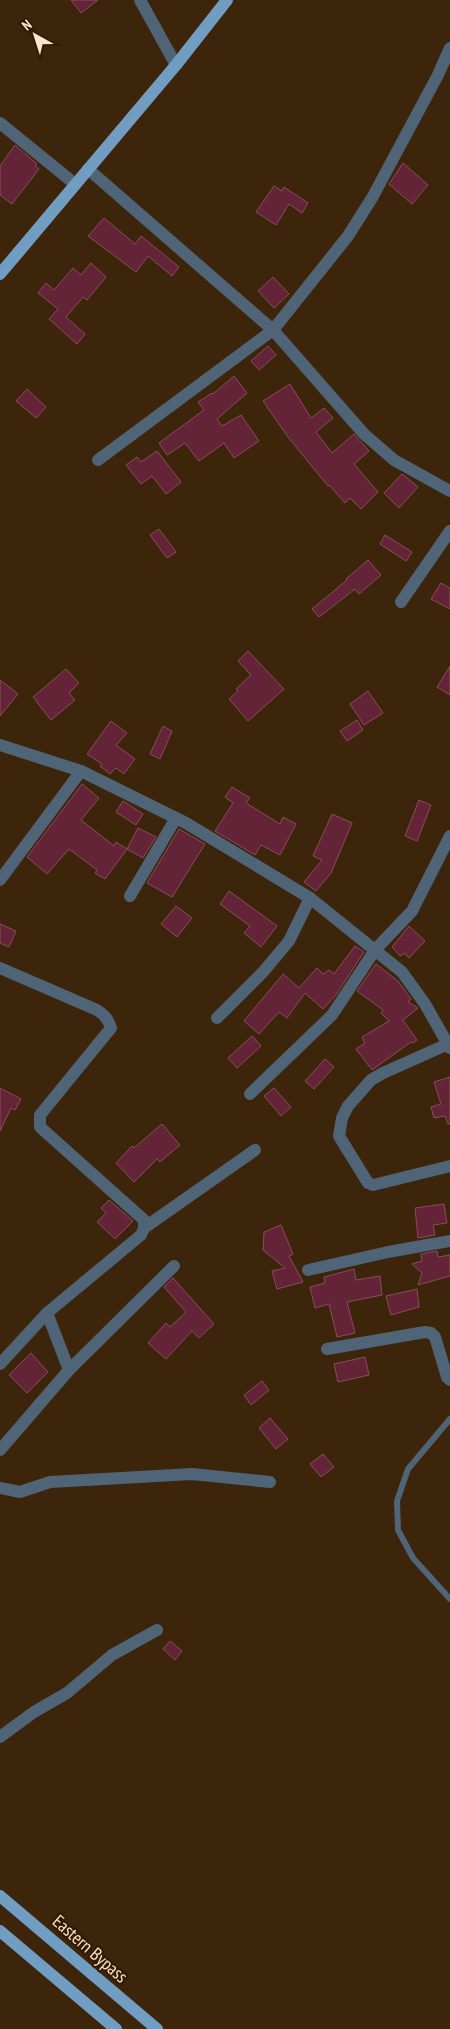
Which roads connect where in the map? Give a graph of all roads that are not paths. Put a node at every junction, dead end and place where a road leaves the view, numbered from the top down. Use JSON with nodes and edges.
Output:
{"nodes":[{"id":1,"x":140,"y":0,"type":"edge"},
{"id":2,"x":227,"y":0,"type":"edge"},
{"id":3,"x":450,"y":48,"type":"edge"},
{"id":4,"x":176,"y":65,"type":"junction"},
{"id":5,"x":0,"y":123,"type":"edge"},
{"id":6,"x":88,"y":169,"type":"junction"},
{"id":7,"x":75,"y":184,"type":"junction"},
{"id":8,"x":0,"y":274,"type":"edge"},
{"id":9,"x":273,"y":330,"type":"junction"},
{"id":10,"x":98,"y":460,"type":"dead end"},
{"id":11,"x":450,"y":491,"type":"edge"},
{"id":12,"x":450,"y":531,"type":"edge"},
{"id":13,"x":401,"y":602,"type":"dead end"},
{"id":14,"x":0,"y":746,"type":"edge"},
{"id":15,"x":81,"y":771,"type":"junction"},
{"id":16,"x":176,"y":818,"type":"junction"},
{"id":17,"x":450,"y":836,"type":"edge"},
{"id":18,"x":0,"y":880,"type":"edge"},
{"id":19,"x":130,"y":896,"type":"dead end"},
{"id":20,"x":310,"y":898,"type":"junction"},
{"id":21,"x":375,"y":950,"type":"junction"},
{"id":22,"x":0,"y":968,"type":"edge"},
{"id":23,"x":217,"y":1018,"type":"dead end"},
{"id":24,"x":449,"y":1046,"type":"edge"},
{"id":25,"x":250,"y":1094,"type":"dead end"},
{"id":26,"x":255,"y":1150,"type":"dead end"},
{"id":27,"x":450,"y":1166,"type":"edge"},
{"id":28,"x":144,"y":1228,"type":"junction"},
{"id":29,"x":450,"y":1241,"type":"edge"},
{"id":30,"x":174,"y":1266,"type":"dead end"},
{"id":31,"x":308,"y":1270,"type":"dead end"},
{"id":32,"x":48,"y":1313,"type":"junction"},
{"id":33,"x":327,"y":1349,"type":"dead end"},
{"id":34,"x":0,"y":1364,"type":"edge"},
{"id":35,"x":69,"y":1370,"type":"junction"},
{"id":36,"x":450,"y":1380,"type":"edge"},
{"id":37,"x":450,"y":1419,"type":"edge"},
{"id":38,"x":0,"y":1450,"type":"edge"},
{"id":39,"x":270,"y":1482,"type":"dead end"},
{"id":40,"x":0,"y":1488,"type":"edge"},
{"id":41,"x":450,"y":1599,"type":"edge"},
{"id":42,"x":157,"y":1630,"type":"dead end"},
{"id":43,"x":0,"y":1737,"type":"edge"},
{"id":44,"x":0,"y":1896,"type":"edge"},
{"id":45,"x":0,"y":1931,"type":"edge"},
{"id":46,"x":116,"y":2029,"type":"edge"},
{"id":47,"x":156,"y":2029,"type":"edge"}],
"edges":[{"from":1,"to":4,"type":"street"},
{"from":2,"to":4,"type":"main road"},
{"from":3,"to":9,"type":"street"},
{"from":4,"to":6,"type":"main road"},
{"from":5,"to":7,"type":"street"},
{"from":6,"to":7,"type":"main road"},
{"from":6,"to":9,"type":"street"},
{"from":7,"to":8,"type":"main road"},
{"from":9,"to":10,"type":"street"},
{"from":9,"to":11,"type":"street"},
{"from":12,"to":13,"type":"street"},
{"from":14,"to":15,"type":"street"},
{"from":15,"to":16,"type":"street"},
{"from":15,"to":18,"type":"street"},
{"from":16,"to":19,"type":"street"},
{"from":16,"to":20,"type":"street"},
{"from":17,"to":21,"type":"street"},
{"from":20,"to":21,"type":"street"},
{"from":20,"to":23,"type":"street"},
{"from":21,"to":24,"type":"street"},
{"from":21,"to":25,"type":"street"},
{"from":22,"to":28,"type":"street"},
{"from":24,"to":27,"type":"street"},
{"from":26,"to":28,"type":"street"},
{"from":28,"to":32,"type":"street"},
{"from":29,"to":31,"type":"street"},
{"from":30,"to":35,"type":"street"},
{"from":32,"to":34,"type":"street"},
{"from":32,"to":35,"type":"street"},
{"from":33,"to":36,"type":"street"},
{"from":35,"to":38,"type":"street"},
{"from":37,"to":41,"type":"lane"},
{"from":39,"to":40,"type":"street"},
{"from":42,"to":43,"type":"street"},
{"from":44,"to":47,"type":"main road","name":"Eastern Bypass"},
{"from":45,"to":46,"type":"main road"}]}
